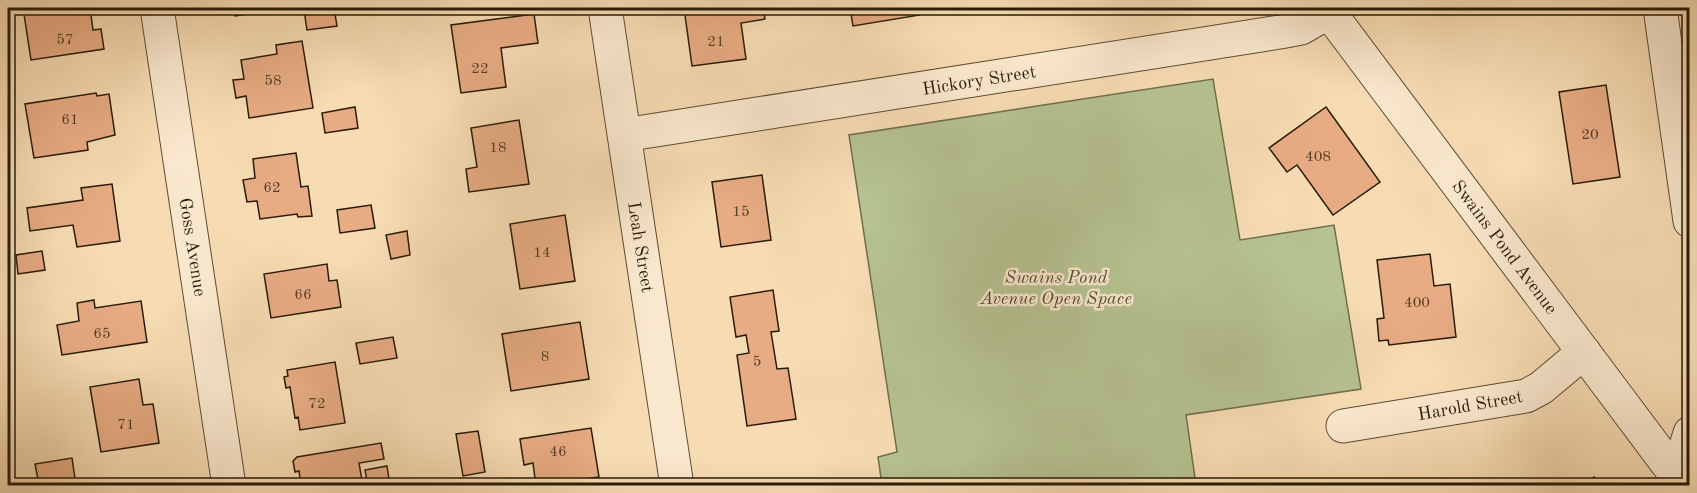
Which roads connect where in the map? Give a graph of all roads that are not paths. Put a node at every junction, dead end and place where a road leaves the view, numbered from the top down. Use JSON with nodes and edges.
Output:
{"nodes":[{"id":1,"x":157,"y":8,"type":"edge"},
{"id":2,"x":605,"y":8,"type":"edge"},
{"id":3,"x":1660,"y":8,"type":"edge"},
{"id":4,"x":1328,"y":10,"type":"edge"},
{"id":5,"x":624,"y":135,"type":"junction"},
{"id":6,"x":1689,"y":221,"type":"edge"},
{"id":7,"x":1584,"y":352,"type":"junction"},
{"id":8,"x":1343,"y":426,"type":"dead end"},
{"id":9,"x":1689,"y":433,"type":"edge"},
{"id":10,"x":1681,"y":481,"type":"edge"},
{"id":11,"x":229,"y":486,"type":"edge"},
{"id":12,"x":677,"y":486,"type":"edge"}],
"edges":[{"from":1,"to":11,"type":"street","name":"Goss Avenue"},
{"from":2,"to":5,"type":"street","name":"Leah Street"},
{"from":3,"to":6,"type":"street"},
{"from":4,"to":5,"type":"street","name":"Hickory Street"},
{"from":4,"to":7,"type":"street","name":"Swains Pond Avenue"},
{"from":5,"to":12,"type":"street","name":"Leah Street"},
{"from":7,"to":8,"type":"street","name":"Harold Street"},
{"from":7,"to":10,"type":"street","name":"Swains Pond Avenue"},
{"from":9,"to":10,"type":"street"}]}
